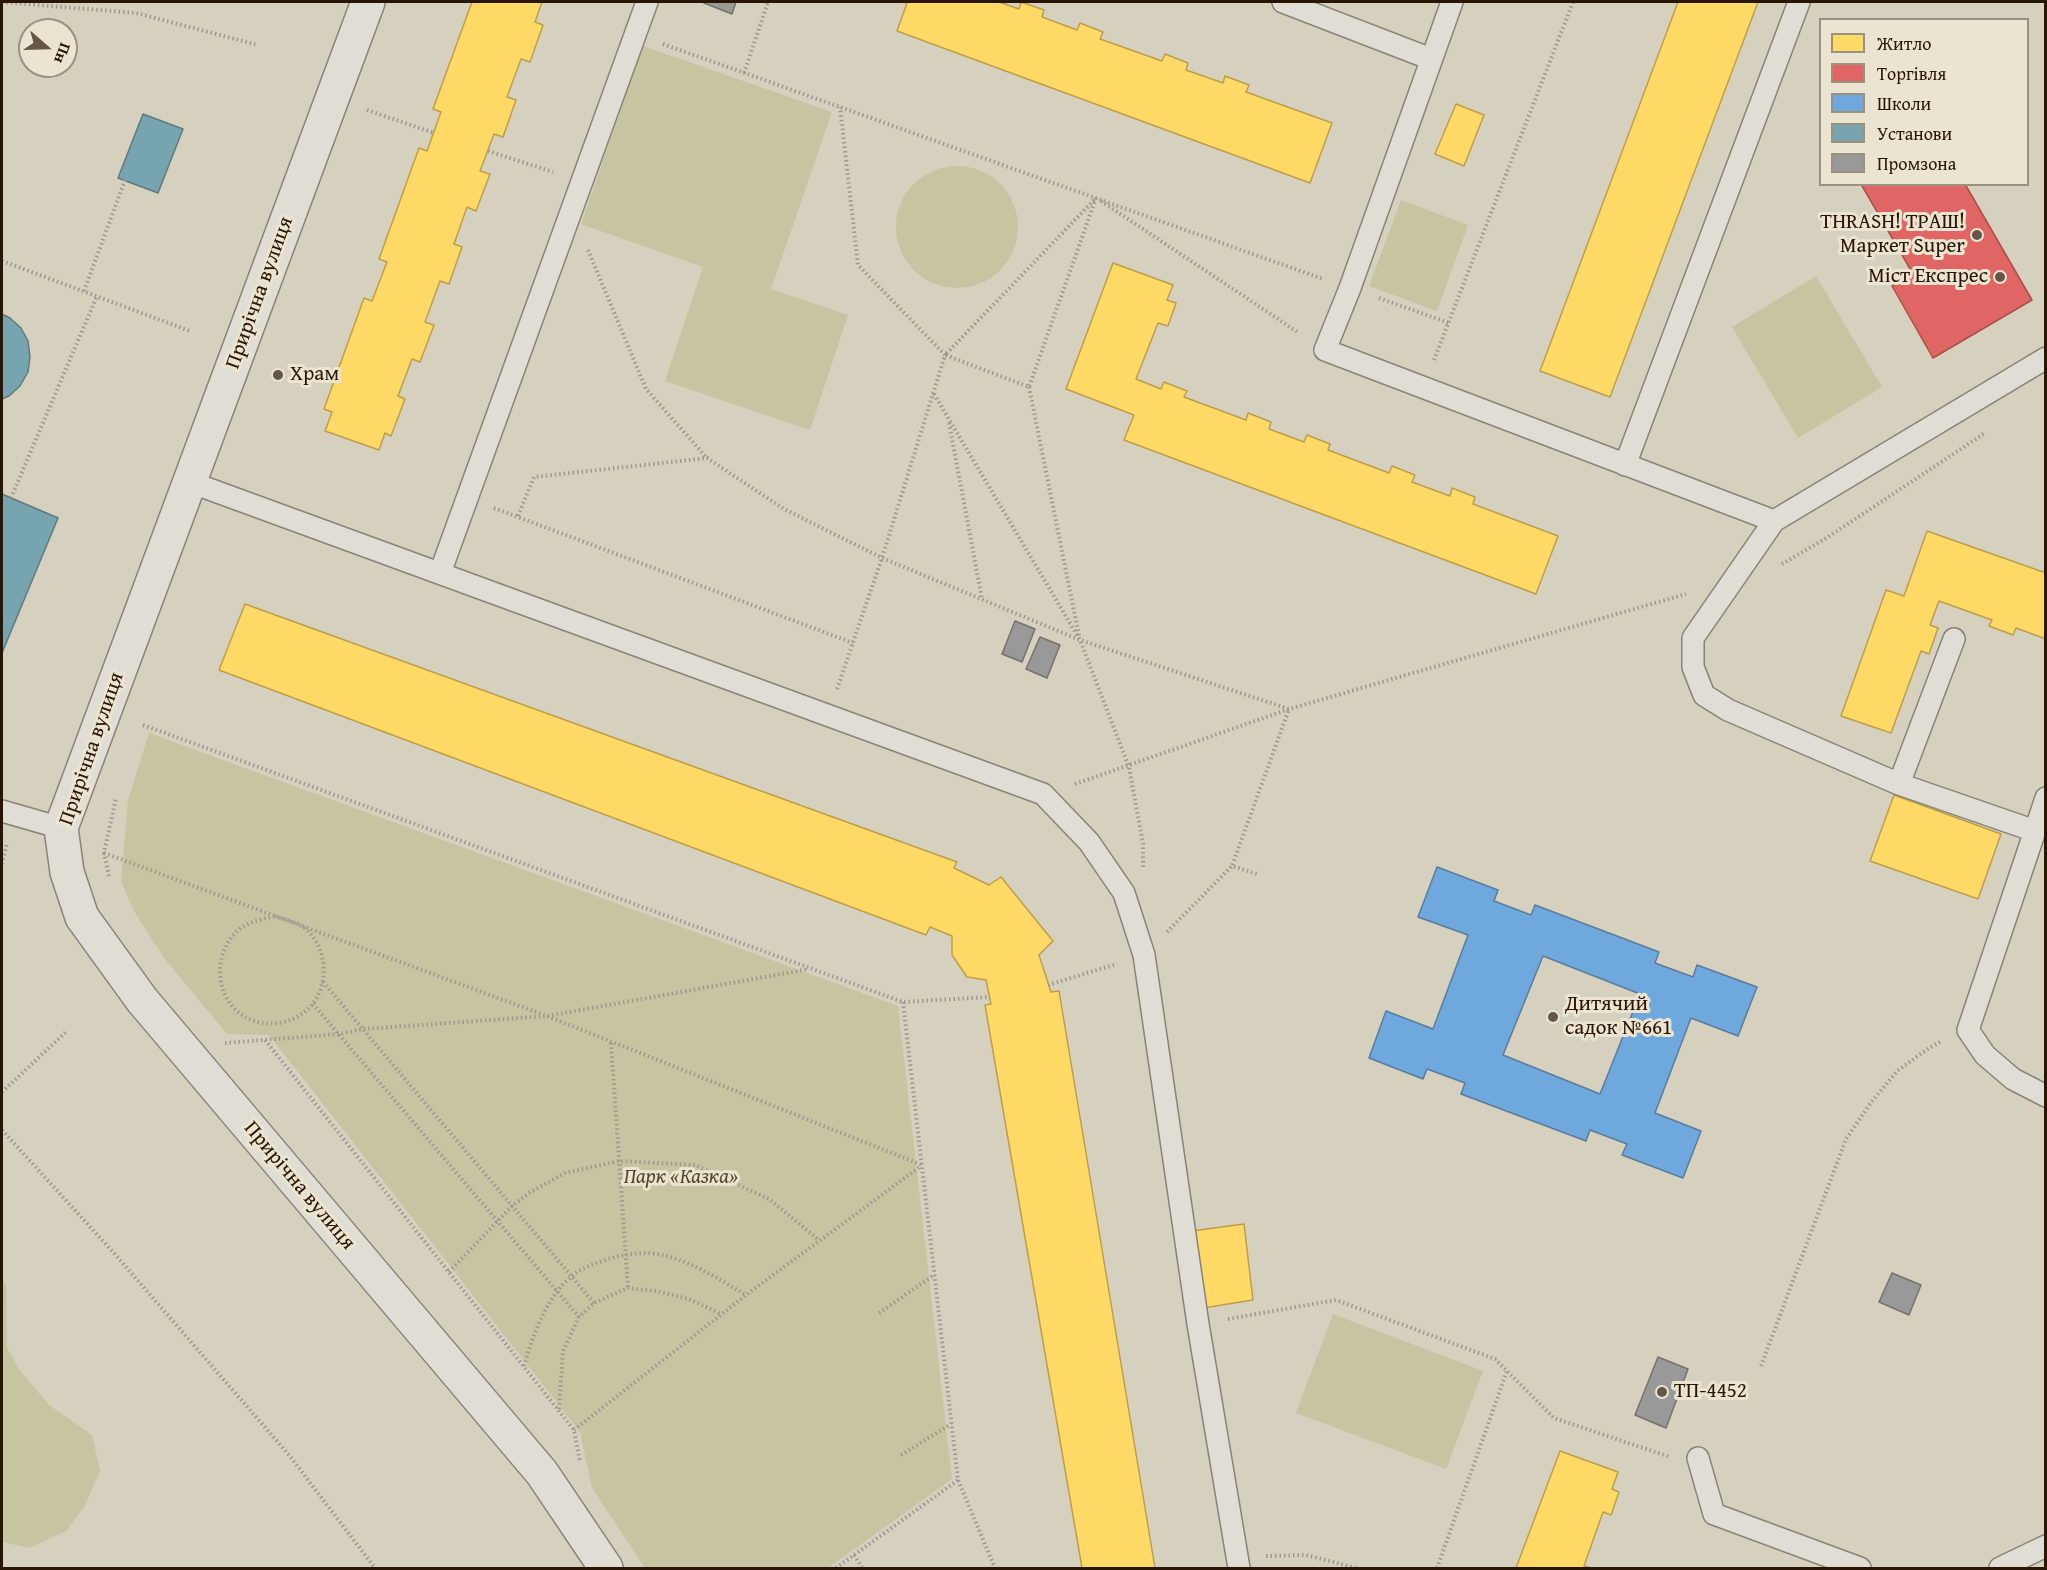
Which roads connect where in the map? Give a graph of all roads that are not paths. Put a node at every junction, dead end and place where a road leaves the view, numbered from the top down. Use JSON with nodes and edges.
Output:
{"nodes":[{"id":1,"x":368,"y":2,"type":"edge"},
{"id":2,"x":647,"y":2,"type":"edge"},
{"id":3,"x":1283,"y":2,"type":"edge"},
{"id":4,"x":1452,"y":2,"type":"edge"},
{"id":5,"x":1799,"y":2,"type":"edge"},
{"id":6,"x":1431,"y":59,"type":"junction"},
{"id":7,"x":2046,"y":358,"type":"edge"},
{"id":8,"x":1625,"y":465,"type":"junction"},
{"id":9,"x":190,"y":482,"type":"junction"},
{"id":10,"x":1774,"y":521,"type":"junction"},
{"id":11,"x":440,"y":573,"type":"junction"},
{"id":12,"x":1954,"y":639,"type":"dead end"},
{"id":13,"x":1899,"y":784,"type":"junction"},
{"id":14,"x":2046,"y":798,"type":"edge"},
{"id":15,"x":2,"y":811,"type":"edge"},
{"id":16,"x":61,"y":828,"type":"junction"},
{"id":17,"x":2035,"y":831,"type":"junction"},
{"id":18,"x":2046,"y":1096,"type":"edge"},
{"id":19,"x":1699,"y":1462,"type":"road end"},
{"id":20,"x":2046,"y":1546,"type":"edge"},
{"id":21,"x":1239,"y":1563,"type":"edge"},
{"id":22,"x":606,"y":1569,"type":"edge"},
{"id":23,"x":1860,"y":1569,"type":"edge"},
{"id":24,"x":2000,"y":1569,"type":"edge"}],
"edges":[{"from":1,"to":9,"type":"street","name":"Прирічна вулиця"},
{"from":2,"to":11,"type":"lane"},
{"from":3,"to":6,"type":"lane"},
{"from":4,"to":6,"type":"lane"},
{"from":5,"to":8,"type":"lane"},
{"from":6,"to":8,"type":"lane"},
{"from":7,"to":10,"type":"lane"},
{"from":8,"to":10,"type":"lane"},
{"from":9,"to":11,"type":"lane"},
{"from":9,"to":16,"type":"street","name":"Прирічна вулиця"},
{"from":10,"to":13,"type":"lane"},
{"from":11,"to":21,"type":"lane"},
{"from":12,"to":13,"type":"lane"},
{"from":13,"to":17,"type":"lane"},
{"from":14,"to":17,"type":"lane"},
{"from":15,"to":16,"type":"lane"},
{"from":16,"to":22,"type":"street","name":"Прирічна вулиця"},
{"from":17,"to":18,"type":"lane"},
{"from":19,"to":23,"type":"lane"},
{"from":20,"to":24,"type":"lane"}]}
